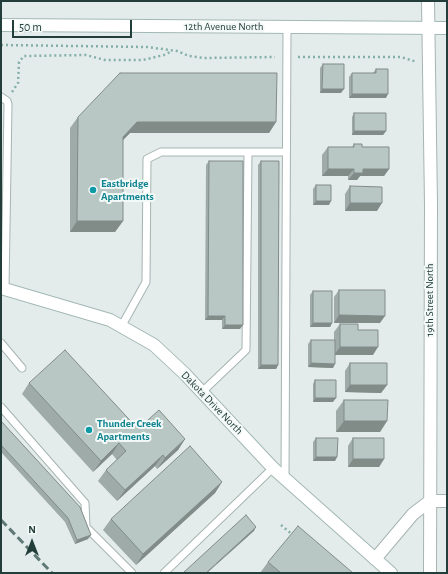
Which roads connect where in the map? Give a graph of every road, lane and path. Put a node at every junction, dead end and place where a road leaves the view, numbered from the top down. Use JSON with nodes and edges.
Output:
{"nodes":[{"id":1,"x":428,"y":1,"type":"edge"},
{"id":2,"x":1,"y":25,"type":"edge"},
{"id":3,"x":286,"y":27,"type":"junction"},
{"id":4,"x":429,"y":28,"type":"junction"},
{"id":5,"x":447,"y":28,"type":"edge"},
{"id":6,"x":1,"y":45,"type":"edge"},
{"id":7,"x":102,"y":45,"type":"dead end"},
{"id":8,"x":172,"y":50,"type":"dead end"},
{"id":9,"x":4,"y":99,"type":"edge"},
{"id":10,"x":248,"y":152,"type":"junction"},
{"id":11,"x":286,"y":152,"type":"junction"},
{"id":12,"x":3,"y":288,"type":"edge"},
{"id":13,"x":121,"y":327,"type":"junction"},
{"id":14,"x":1,"y":343,"type":"edge"},
{"id":15,"x":22,"y":368,"type":"dead end"},
{"id":16,"x":202,"y":392,"type":"junction"},
{"id":17,"x":1,"y":407,"type":"edge"},
{"id":18,"x":273,"y":468,"type":"junction"},
{"id":19,"x":285,"y":478,"type":"junction"},
{"id":20,"x":430,"y":501,"type":"junction"},
{"id":21,"x":447,"y":501,"type":"edge"},
{"id":22,"x":281,"y":525,"type":"dead end"},
{"id":23,"x":298,"y":540,"type":"edge"},
{"id":24,"x":375,"y":559,"type":"junction"},
{"id":25,"x":132,"y":573,"type":"edge"},
{"id":26,"x":164,"y":573,"type":"edge"},
{"id":27,"x":391,"y":573,"type":"edge"},
{"id":28,"x":430,"y":573,"type":"edge"}],
"edges":[{"from":1,"to":4,"type":"street","name":"19th Street North"},
{"from":2,"to":3,"type":"street","name":"12th Avenue North"},
{"from":3,"to":4,"type":"street","name":"12th Avenue North"},
{"from":3,"to":11,"type":"lane"},
{"from":4,"to":5,"type":"street","name":"12th Avenue North"},
{"from":4,"to":20,"type":"street","name":"19th Street North"},
{"from":6,"to":7,"type":"path"},
{"from":8,"to":9,"type":"path"},
{"from":9,"to":12,"type":"lane"},
{"from":10,"to":11,"type":"lane"},
{"from":10,"to":13,"type":"lane"},
{"from":10,"to":16,"type":"lane"},
{"from":11,"to":19,"type":"lane"},
{"from":12,"to":13,"type":"street","name":"Dakota Drive North"},
{"from":13,"to":16,"type":"street","name":"Dakota Drive North"},
{"from":14,"to":15,"type":"lane"},
{"from":16,"to":18,"type":"street","name":"Dakota Drive North"},
{"from":17,"to":25,"type":"lane"},
{"from":18,"to":19,"type":"street","name":"Dakota Drive North"},
{"from":18,"to":26,"type":"lane"},
{"from":19,"to":24,"type":"street","name":"Dakota Drive North"},
{"from":20,"to":21,"type":"street"},
{"from":20,"to":24,"type":"street"},
{"from":20,"to":28,"type":"street","name":"19th Street North"},
{"from":22,"to":23,"type":"path"},
{"from":24,"to":27,"type":"street","name":"Dakota Drive North"}]}
